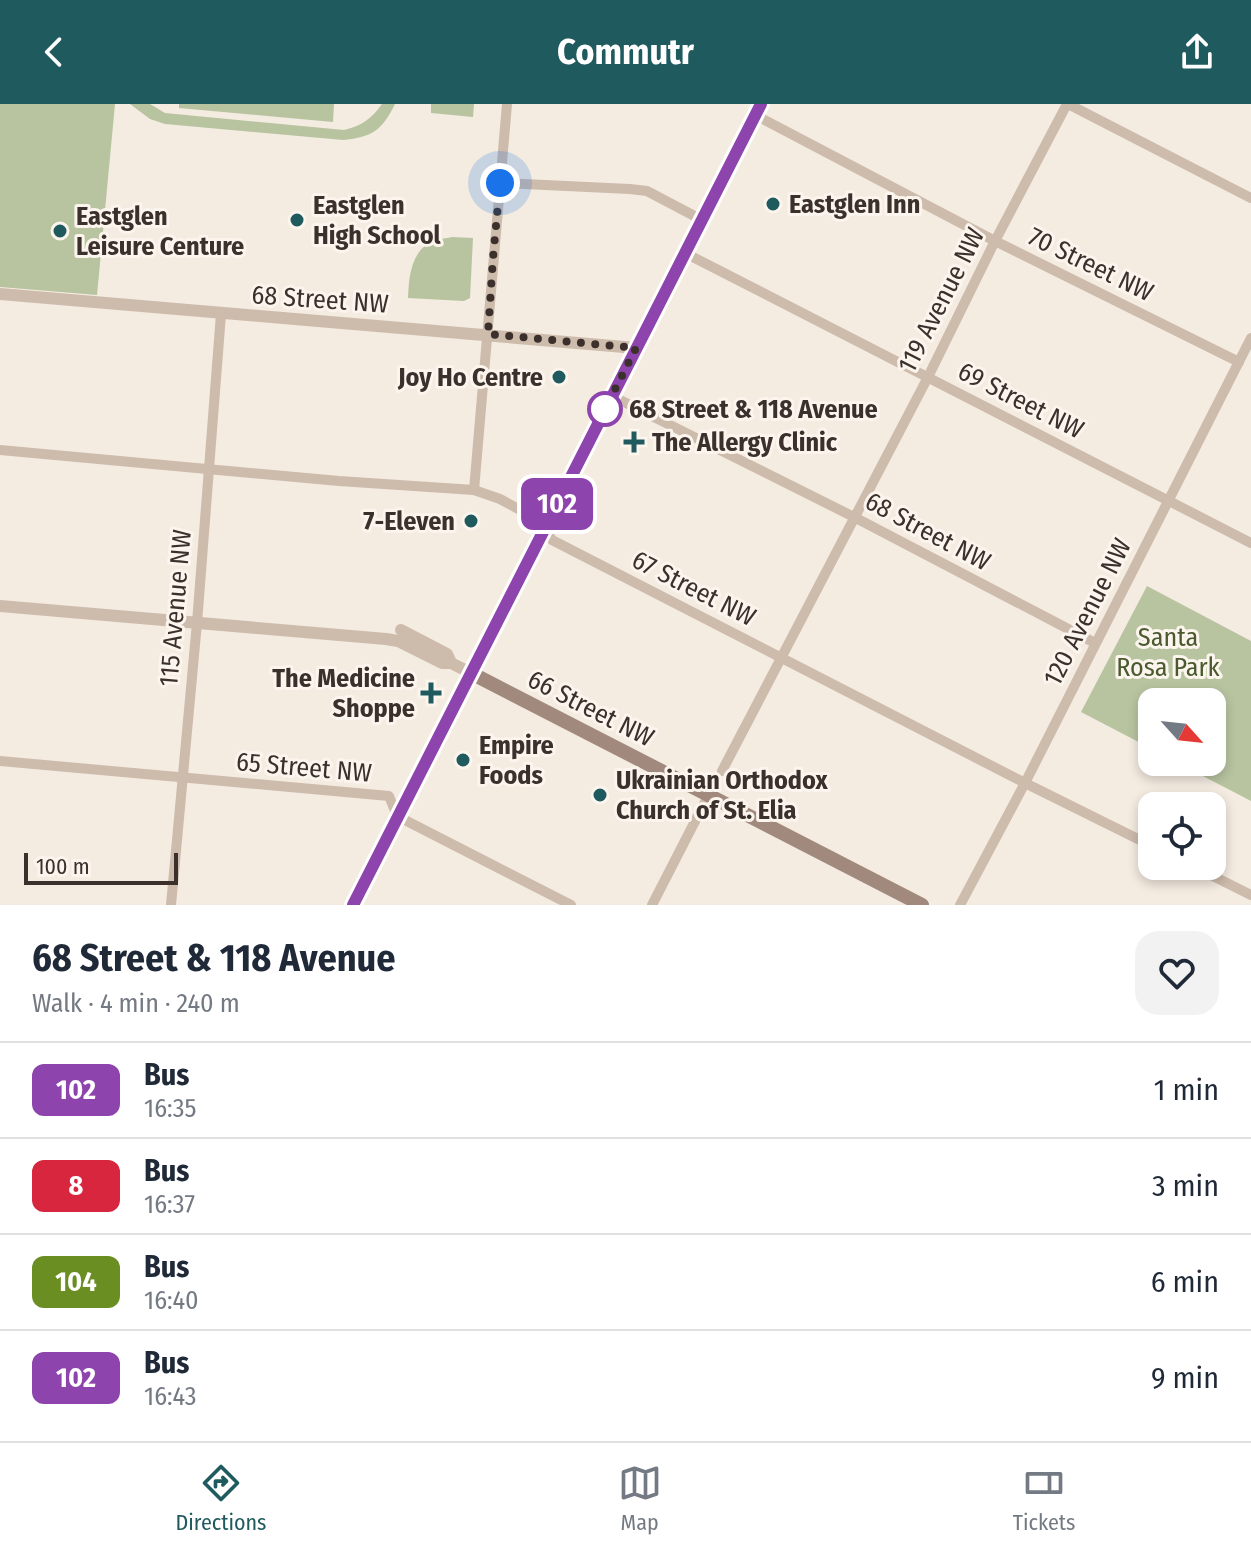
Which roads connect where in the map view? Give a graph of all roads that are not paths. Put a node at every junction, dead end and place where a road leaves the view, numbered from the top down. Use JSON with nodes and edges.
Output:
{"nodes":[{"id":1,"x":507,"y":104,"type":"edge"},
{"id":2,"x":1067,"y":104,"type":"edge"},
{"id":3,"x":758,"y":110,"type":"edge"},
{"id":4,"x":500,"y":183,"type":"junction"},
{"id":5,"x":1251,"y":198,"type":"edge"},
{"id":6,"x":702,"y":220,"type":"junction"},
{"id":7,"x":995,"y":241,"type":"junction"},
{"id":8,"x":685,"y":253,"type":"junction"},
{"id":9,"x":0,"y":294,"type":"edge"},
{"id":10,"x":221,"y":314,"type":"junction"},
{"id":11,"x":488,"y":334,"type":"junction"},
{"id":12,"x":1251,"y":338,"type":"edge"},
{"id":13,"x":636,"y":348,"type":"junction"},
{"id":14,"x":1239,"y":362,"type":"junction"},
{"id":15,"x":928,"y":377,"type":"junction"},
{"id":16,"x":612,"y":396,"type":"junction"},
{"id":17,"x":0,"y":450,"type":"edge"},
{"id":18,"x":209,"y":469,"type":"junction"},
{"id":19,"x":474,"y":490,"type":"junction"},
{"id":20,"x":1169,"y":500,"type":"junction"},
{"id":21,"x":854,"y":517,"type":"junction"},
{"id":22,"x":544,"y":529,"type":"junction"},
{"id":23,"x":1251,"y":543,"type":"edge"},
{"id":24,"x":0,"y":606,"type":"edge"},
{"id":25,"x":197,"y":623,"type":"junction"},
{"id":26,"x":401,"y":630,"type":"dead end"},
{"id":27,"x":1095,"y":643,"type":"junction"},
{"id":28,"x":782,"y":658,"type":"junction"},
{"id":29,"x":451,"y":663,"type":"junction"},
{"id":30,"x":471,"y":673,"type":"junction"},
{"id":31,"x":0,"y":761,"type":"edge"},
{"id":32,"x":722,"y":771,"type":"dead end"},
{"id":33,"x":184,"y":778,"type":"junction"},
{"id":34,"x":1025,"y":783,"type":"junction"},
{"id":35,"x":708,"y":796,"type":"junction"},
{"id":36,"x":397,"y":816,"type":"junction"},
{"id":37,"x":1138,"y":839,"type":"edge"},
{"id":38,"x":1221,"y":880,"type":"edge"},
{"id":39,"x":1251,"y":895,"type":"edge"},
{"id":40,"x":171,"y":905,"type":"edge"},
{"id":41,"x":353,"y":905,"type":"edge"},
{"id":42,"x":571,"y":905,"type":"edge"},
{"id":43,"x":652,"y":905,"type":"edge"},
{"id":44,"x":922,"y":905,"type":"edge"},
{"id":45,"x":960,"y":905,"type":"edge"}],
"edges":[{"from":1,"to":4,"type":"street"},
{"from":2,"to":5,"type":"street"},
{"from":2,"to":7,"type":"street","name":"119 Avenue NW"},
{"from":3,"to":6,"type":"main road"},
{"from":3,"to":7,"type":"street","name":"70 Street NW"},
{"from":4,"to":6,"type":"street"},
{"from":4,"to":11,"type":"street"},
{"from":6,"to":8,"type":"main road"},
{"from":7,"to":14,"type":"street","name":"70 Street NW"},
{"from":7,"to":15,"type":"street","name":"119 Avenue NW"},
{"from":8,"to":13,"type":"main road"},
{"from":8,"to":15,"type":"street","name":"69 Street NW"},
{"from":9,"to":10,"type":"street","name":"68 Street NW"},
{"from":10,"to":11,"type":"street","name":"68 Street NW"},
{"from":10,"to":18,"type":"street","name":"115 Avenue NW"},
{"from":11,"to":13,"type":"street","name":"68 Street NW"},
{"from":11,"to":19,"type":"street"},
{"from":12,"to":14,"type":"street","name":"120 Avenue NW"},
{"from":13,"to":16,"type":"main road"},
{"from":14,"to":20,"type":"street","name":"120 Avenue NW"},
{"from":15,"to":20,"type":"street","name":"69 Street NW"},
{"from":15,"to":21,"type":"street","name":"119 Avenue NW"},
{"from":16,"to":21,"type":"street","name":"68 Street NW"},
{"from":16,"to":22,"type":"main road"},
{"from":17,"to":18,"type":"street","name":"67 Street NW"},
{"from":18,"to":19,"type":"street","name":"67 Street NW"},
{"from":18,"to":25,"type":"street","name":"115 Avenue NW"},
{"from":19,"to":22,"type":"street","name":"67 Street NW"},
{"from":20,"to":23,"type":"street","name":"69 Street NW"},
{"from":20,"to":27,"type":"street","name":"120 Avenue NW"},
{"from":21,"to":27,"type":"street","name":"68 Street NW"},
{"from":21,"to":28,"type":"street","name":"119 Avenue NW"},
{"from":22,"to":28,"type":"street","name":"67 Street NW"},
{"from":22,"to":30,"type":"main road"},
{"from":24,"to":25,"type":"street","name":"66 Street NW"},
{"from":25,"to":29,"type":"street","name":"66 Street NW"},
{"from":25,"to":33,"type":"street","name":"115 Avenue NW"},
{"from":26,"to":29,"type":"street","name":"66 Street NW"},
{"from":27,"to":34,"type":"street","name":"120 Avenue NW"},
{"from":28,"to":32,"type":"street","name":"119 Avenue NW"},
{"from":28,"to":34,"type":"street","name":"67 Street NW"},
{"from":29,"to":30,"type":"street","name":"66 Street NW"},
{"from":30,"to":35,"type":"main road","name":"66 Street NW"},
{"from":30,"to":36,"type":"main road"},
{"from":31,"to":33,"type":"street","name":"65 Street NW"},
{"from":33,"to":36,"type":"street","name":"65 Street NW"},
{"from":33,"to":40,"type":"street","name":"115 Avenue NW"},
{"from":34,"to":37,"type":"street","name":"67 Street NW"},
{"from":34,"to":45,"type":"street","name":"120 Avenue NW"},
{"from":35,"to":43,"type":"street"},
{"from":35,"to":44,"type":"main road","name":"66 Street NW"},
{"from":36,"to":41,"type":"main road"},
{"from":36,"to":42,"type":"street","name":"65 Street NW"},
{"from":38,"to":39,"type":"street"}]}
